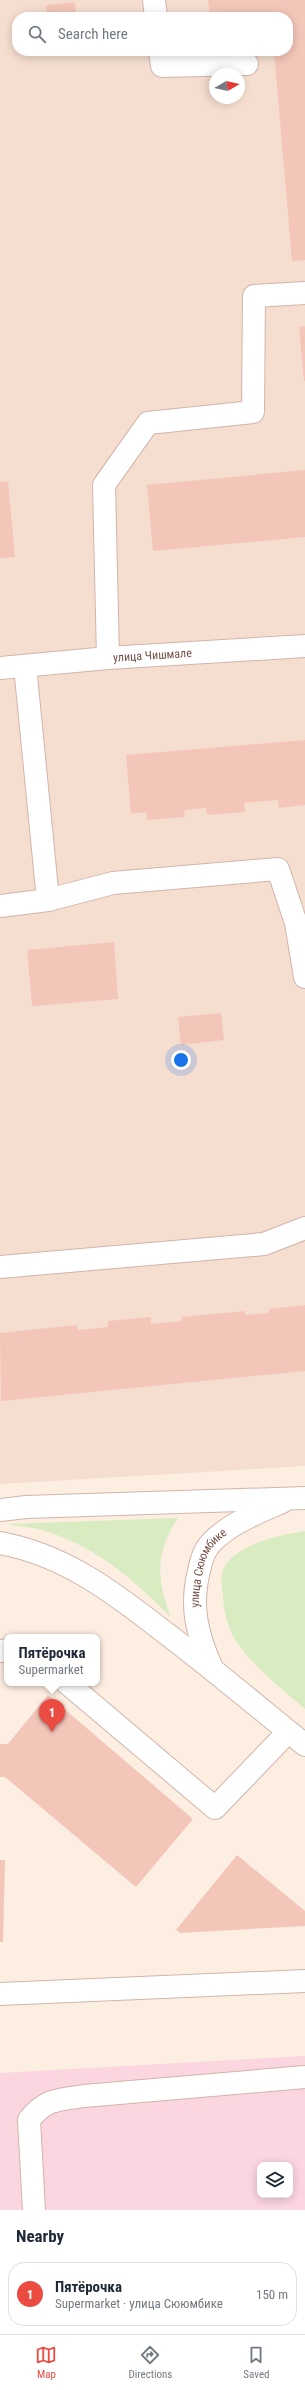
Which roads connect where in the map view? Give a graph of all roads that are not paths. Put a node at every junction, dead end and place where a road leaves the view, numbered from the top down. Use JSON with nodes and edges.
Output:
{"nodes":[{"id":1,"x":154,"y":0,"type":"edge"},
{"id":2,"x":155,"y":12,"type":"edge"},
{"id":3,"x":161,"y":56,"type":"edge"},
{"id":4,"x":247,"y":64,"type":"dead end"},
{"id":5,"x":305,"y":293,"type":"edge"},
{"id":6,"x":305,"y":646,"type":"edge"},
{"id":7,"x":108,"y":658,"type":"junction"},
{"id":8,"x":25,"y":666,"type":"junction"},
{"id":9,"x":0,"y":668,"type":"edge"},
{"id":10,"x":48,"y":900,"type":"junction"},
{"id":11,"x":0,"y":906,"type":"edge"},
{"id":12,"x":305,"y":977,"type":"edge"},
{"id":13,"x":305,"y":1228,"type":"edge"},
{"id":14,"x":0,"y":1267,"type":"edge"},
{"id":15,"x":299,"y":1498,"type":"edge"},
{"id":16,"x":0,"y":1510,"type":"edge"},
{"id":17,"x":0,"y":1543,"type":"edge"},
{"id":18,"x":213,"y":1668,"type":"junction"},
{"id":19,"x":72,"y":1686,"type":"edge"},
{"id":20,"x":297,"y":1739,"type":"edge"},
{"id":21,"x":305,"y":1981,"type":"edge"},
{"id":22,"x":0,"y":1994,"type":"edge"},
{"id":23,"x":305,"y":2077,"type":"edge"},
{"id":24,"x":34,"y":2210,"type":"edge"}],
"edges":[{"from":1,"to":2,"type":"street"},
{"from":3,"to":4,"type":"street"},
{"from":5,"to":7,"type":"street"},
{"from":6,"to":7,"type":"street","name":"улица Чишмале"},
{"from":7,"to":8,"type":"street","name":"улица Чишмале"},
{"from":8,"to":9,"type":"street","name":"улица Чишмале"},
{"from":8,"to":10,"type":"street"},
{"from":10,"to":11,"type":"street"},
{"from":10,"to":12,"type":"street"},
{"from":13,"to":14,"type":"street"},
{"from":15,"to":16,"type":"street"},
{"from":15,"to":18,"type":"street","name":"улица Сююмбике"},
{"from":17,"to":18,"type":"street"},
{"from":18,"to":20,"type":"street","name":"улица Сююмбике"},
{"from":19,"to":20,"type":"street"},
{"from":21,"to":22,"type":"street"},
{"from":23,"to":24,"type":"street"}]}
